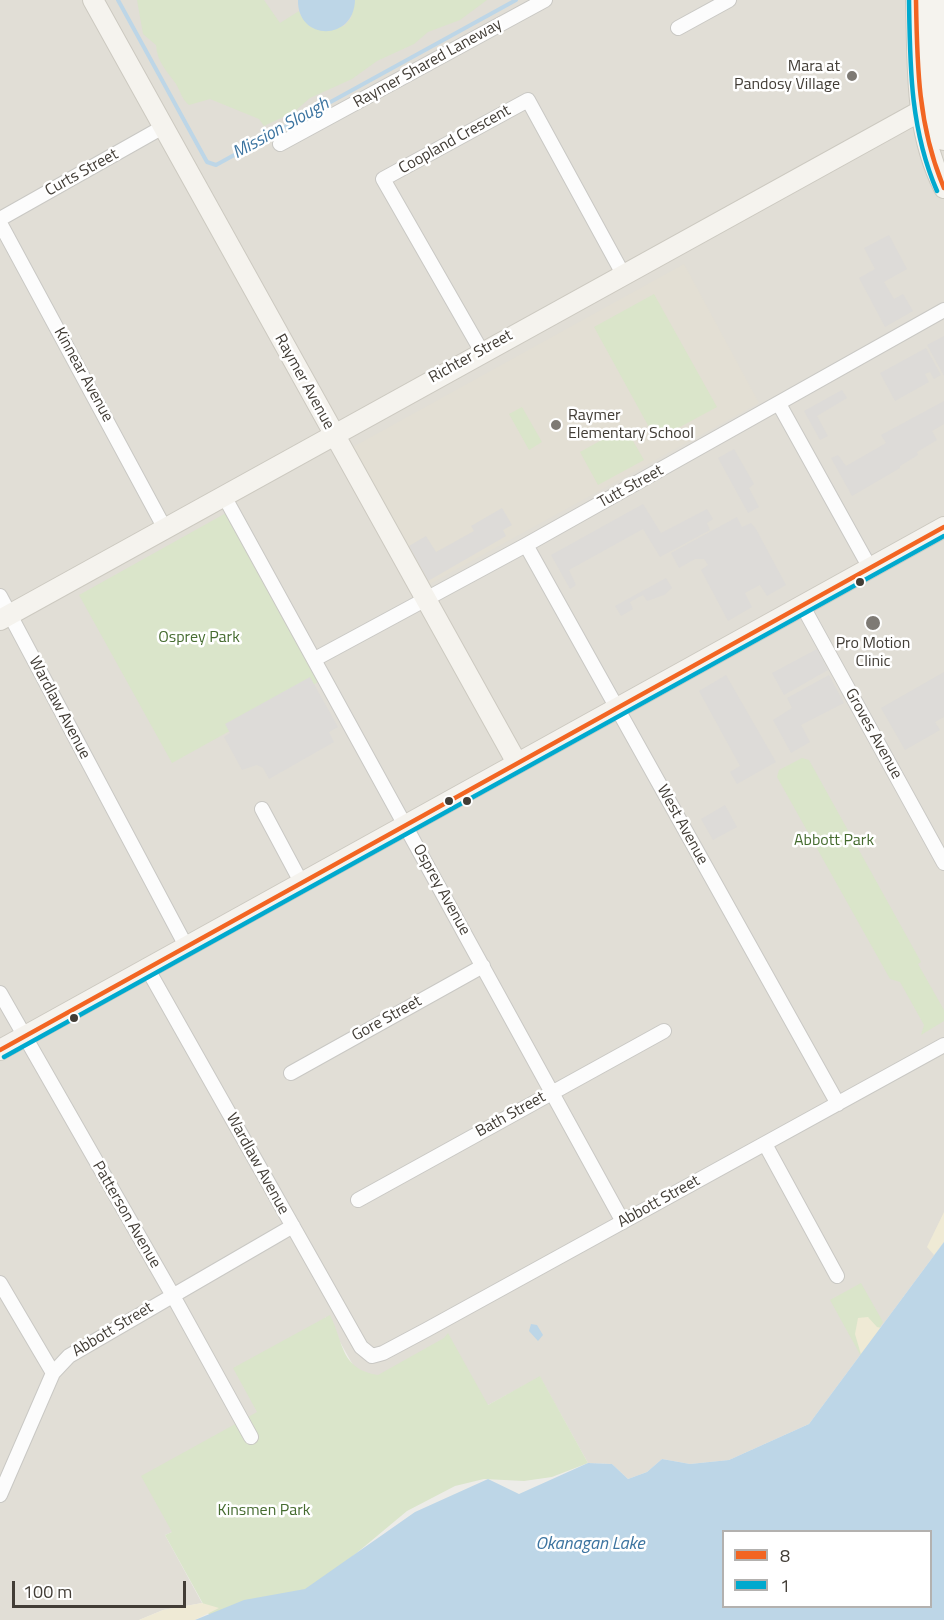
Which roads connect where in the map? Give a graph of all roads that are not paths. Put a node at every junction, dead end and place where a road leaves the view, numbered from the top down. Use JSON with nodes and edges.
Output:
{"nodes":[{"id":1,"x":93,"y":0,"type":"edge"},
{"id":2,"x":545,"y":0,"type":"edge"},
{"id":3,"x":729,"y":0,"type":"edge"},
{"id":4,"x":916,"y":0,"type":"edge"},
{"id":5,"x":935,"y":0,"type":"edge"},
{"id":6,"x":678,"y":28,"type":"dead end"},
{"id":7,"x":935,"y":29,"type":"junction"},
{"id":8,"x":944,"y":52,"type":"edge"},
{"id":9,"x":941,"y":99,"type":"edge"},
{"id":10,"x":920,"y":111,"type":"junction"},
{"id":11,"x":163,"y":127,"type":"junction"},
{"id":12,"x":944,"y":140,"type":"edge"},
{"id":13,"x":280,"y":144,"type":"dead end"},
{"id":14,"x":944,"y":188,"type":"edge"},
{"id":15,"x":0,"y":221,"type":"edge"},
{"id":16,"x":623,"y":274,"type":"junction"},
{"id":17,"x":944,"y":310,"type":"edge"},
{"id":18,"x":482,"y":352,"type":"junction"},
{"id":19,"x":779,"y":404,"type":"junction"},
{"id":20,"x":333,"y":434,"type":"junction"},
{"id":21,"x":224,"y":496,"type":"junction"},
{"id":22,"x":164,"y":527,"type":"junction"},
{"id":23,"x":944,"y":527,"type":"edge"},
{"id":24,"x":526,"y":545,"type":"junction"},
{"id":25,"x":870,"y":568,"type":"junction"},
{"id":26,"x":0,"y":596,"type":"edge"},
{"id":27,"x":426,"y":600,"type":"junction"},
{"id":28,"x":802,"y":605,"type":"junction"},
{"id":29,"x":5,"y":617,"type":"edge"},
{"id":30,"x":315,"y":659,"type":"junction"},
{"id":31,"x":616,"y":707,"type":"junction"},
{"id":32,"x":517,"y":763,"type":"junction"},
{"id":33,"x":262,"y":809,"type":"dead end"},
{"id":34,"x":405,"y":825,"type":"junction"},
{"id":35,"x":944,"y":863,"type":"edge"},
{"id":36,"x":301,"y":882,"type":"junction"},
{"id":37,"x":186,"y":946,"type":"junction"},
{"id":38,"x":483,"y":966,"type":"junction"},
{"id":39,"x":147,"y":968,"type":"junction"},
{"id":40,"x":0,"y":993,"type":"edge"},
{"id":41,"x":664,"y":1031,"type":"dead end"},
{"id":42,"x":24,"y":1037,"type":"junction"},
{"id":43,"x":944,"y":1046,"type":"edge"},
{"id":44,"x":0,"y":1050,"type":"edge"},
{"id":45,"x":291,"y":1073,"type":"dead end"},
{"id":46,"x":552,"y":1092,"type":"junction"},
{"id":47,"x":838,"y":1104,"type":"junction"},
{"id":48,"x":765,"y":1144,"type":"junction"},
{"id":49,"x":358,"y":1200,"type":"dead end"},
{"id":50,"x":623,"y":1222,"type":"junction"},
{"id":51,"x":293,"y":1226,"type":"junction"},
{"id":52,"x":837,"y":1276,"type":"dead end"},
{"id":53,"x":0,"y":1283,"type":"edge"},
{"id":54,"x":172,"y":1294,"type":"junction"},
{"id":55,"x":372,"y":1356,"type":"joint"},
{"id":56,"x":53,"y":1373,"type":"junction"},
{"id":57,"x":251,"y":1437,"type":"dead end"},
{"id":58,"x":0,"y":1495,"type":"edge"}],
"edges":[{"from":1,"to":11,"type":"street","name":"Raymer Avenue"},
{"from":2,"to":13,"type":"street","name":"Raymer Shared Laneway"},
{"from":3,"to":6,"type":"street"},
{"from":4,"to":10,"type":"street"},
{"from":5,"to":7,"type":"street"},
{"from":7,"to":8,"type":"street"},
{"from":7,"to":9,"type":"street"},
{"from":9,"to":10,"type":"street","name":"Richter Street"},
{"from":9,"to":12,"type":"street"},
{"from":10,"to":14,"type":"street"},
{"from":10,"to":16,"type":"street","name":"Richter Street"},
{"from":11,"to":15,"type":"street","name":"Curts Street"},
{"from":11,"to":20,"type":"street","name":"Raymer Avenue"},
{"from":15,"to":22,"type":"street","name":"Kinnear Avenue"},
{"from":16,"to":18,"type":"street","name":"Richter Street"},
{"from":16,"to":18,"type":"street","name":"Coopland Crescent"},
{"from":17,"to":19,"type":"street","name":"Tutt Street"},
{"from":18,"to":20,"type":"street","name":"Richter Street"},
{"from":19,"to":24,"type":"street","name":"Tutt Street"},
{"from":19,"to":25,"type":"street"},
{"from":20,"to":21,"type":"street","name":"Richter Street"},
{"from":20,"to":27,"type":"street","name":"Raymer Avenue"},
{"from":21,"to":22,"type":"street","name":"Richter Street"},
{"from":21,"to":30,"type":"street","name":"Osprey Avenue"},
{"from":22,"to":29,"type":"street","name":"Richter Street"},
{"from":23,"to":25,"type":"street"},
{"from":24,"to":27,"type":"street","name":"Tutt Street"},
{"from":24,"to":31,"type":"street","name":"West Avenue"},
{"from":25,"to":28,"type":"street"},
{"from":26,"to":29,"type":"street","name":"Wardlaw Avenue"},
{"from":27,"to":30,"type":"street","name":"Tutt Street"},
{"from":27,"to":32,"type":"street","name":"Raymer Avenue"},
{"from":28,"to":31,"type":"street"},
{"from":28,"to":35,"type":"street","name":"Groves Avenue"},
{"from":29,"to":37,"type":"street","name":"Wardlaw Avenue"},
{"from":30,"to":34,"type":"street","name":"Osprey Avenue"},
{"from":31,"to":32,"type":"street"},
{"from":31,"to":47,"type":"street","name":"West Avenue"},
{"from":32,"to":34,"type":"street"},
{"from":33,"to":36,"type":"street"},
{"from":34,"to":36,"type":"street"},
{"from":34,"to":38,"type":"street","name":"Osprey Avenue"},
{"from":36,"to":37,"type":"street"},
{"from":37,"to":39,"type":"street"},
{"from":38,"to":45,"type":"street","name":"Gore Street"},
{"from":38,"to":46,"type":"street","name":"Osprey Avenue"},
{"from":39,"to":42,"type":"street"},
{"from":39,"to":51,"type":"street","name":"Wardlaw Avenue"},
{"from":40,"to":42,"type":"street","name":"Patterson Avenue"},
{"from":41,"to":46,"type":"street","name":"Bath Street"},
{"from":42,"to":44,"type":"street"},
{"from":42,"to":54,"type":"street","name":"Patterson Avenue"},
{"from":43,"to":47,"type":"street","name":"Abbott Street"},
{"from":46,"to":49,"type":"street","name":"Bath Street"},
{"from":46,"to":50,"type":"street","name":"Osprey Avenue"},
{"from":47,"to":48,"type":"street","name":"Abbott Street"},
{"from":48,"to":50,"type":"street","name":"Abbott Street"},
{"from":48,"to":52,"type":"street"},
{"from":50,"to":55,"type":"street","name":"Abbott Street"},
{"from":51,"to":54,"type":"street","name":"Abbott Street"},
{"from":51,"to":55,"type":"street","name":"Wardlaw Avenue"},
{"from":53,"to":56,"type":"street"},
{"from":54,"to":56,"type":"street","name":"Abbott Street"},
{"from":54,"to":57,"type":"street","name":"Patterson Avenue"},
{"from":56,"to":58,"type":"street","name":"Abbott Street"}]}
